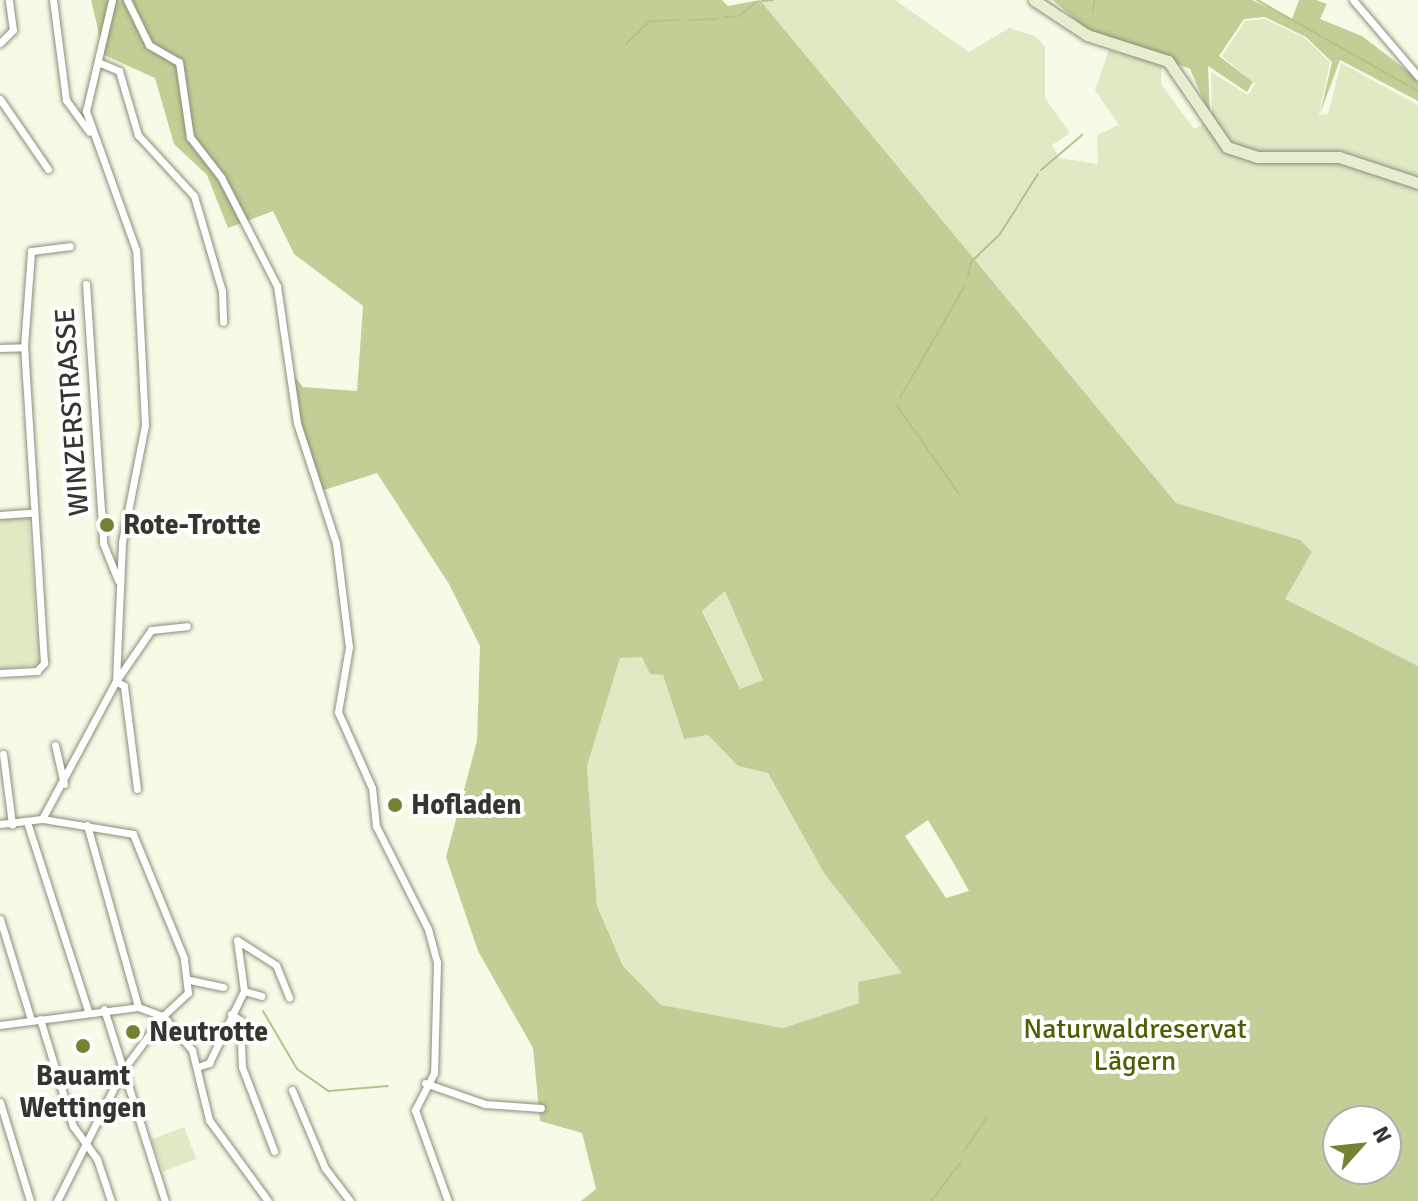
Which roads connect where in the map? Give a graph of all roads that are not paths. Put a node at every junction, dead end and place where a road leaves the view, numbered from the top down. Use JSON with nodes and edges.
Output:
{"nodes":[{"id":1,"x":9,"y":0,"type":"edge"},
{"id":2,"x":53,"y":0,"type":"edge"},
{"id":3,"x":112,"y":0,"type":"edge"},
{"id":4,"x":127,"y":0,"type":"edge"},
{"id":5,"x":1034,"y":0,"type":"edge"},
{"id":6,"x":1353,"y":0,"type":"edge"},
{"id":7,"x":0,"y":43,"type":"edge"},
{"id":8,"x":98,"y":62,"type":"junction"},
{"id":9,"x":1418,"y":76,"type":"edge"},
{"id":10,"x":0,"y":99,"type":"edge"},
{"id":11,"x":89,"y":132,"type":"junction"},
{"id":12,"x":48,"y":169,"type":"dead end"},
{"id":13,"x":1418,"y":183,"type":"edge"},
{"id":14,"x":70,"y":246,"type":"dead end"},
{"id":15,"x":86,"y":284,"type":"dead end"},
{"id":16,"x":223,"y":322,"type":"dead end"},
{"id":17,"x":24,"y":347,"type":"junction"},
{"id":18,"x":0,"y":348,"type":"edge"},
{"id":19,"x":32,"y":513,"type":"junction"},
{"id":20,"x":0,"y":515,"type":"edge"},
{"id":21,"x":120,"y":580,"type":"junction"},
{"id":22,"x":187,"y":626,"type":"dead end"},
{"id":23,"x":0,"y":673,"type":"edge"},
{"id":24,"x":116,"y":681,"type":"junction"},
{"id":25,"x":55,"y":745,"type":"dead end"},
{"id":26,"x":3,"y":754,"type":"dead end"},
{"id":27,"x":64,"y":784,"type":"junction"},
{"id":28,"x":137,"y":789,"type":"dead end"},
{"id":29,"x":42,"y":819,"type":"junction"},
{"id":30,"x":0,"y":824,"type":"edge"},
{"id":31,"x":12,"y":824,"type":"junction"},
{"id":32,"x":28,"y":825,"type":"junction"},
{"id":33,"x":87,"y":825,"type":"junction"},
{"id":34,"x":0,"y":919,"type":"edge"},
{"id":35,"x":190,"y":980,"type":"junction"},
{"id":36,"x":223,"y":987,"type":"dead end"},
{"id":37,"x":244,"y":991,"type":"junction"},
{"id":38,"x":261,"y":996,"type":"dead end"},
{"id":39,"x":289,"y":998,"type":"dead end"},
{"id":40,"x":138,"y":1007,"type":"junction"},
{"id":41,"x":104,"y":1009,"type":"junction"},
{"id":42,"x":88,"y":1011,"type":"junction"},
{"id":43,"x":231,"y":1014,"type":"junction"},
{"id":44,"x":163,"y":1016,"type":"junction"},
{"id":45,"x":35,"y":1019,"type":"junction"},
{"id":46,"x":0,"y":1025,"type":"edge"},
{"id":47,"x":197,"y":1067,"type":"junction"},
{"id":48,"x":123,"y":1070,"type":"junction"},
{"id":49,"x":425,"y":1083,"type":"junction"},
{"id":50,"x":292,"y":1090,"type":"dead end"},
{"id":51,"x":0,"y":1102,"type":"edge"},
{"id":52,"x":541,"y":1108,"type":"dead end"},
{"id":53,"x":86,"y":1146,"type":"junction"},
{"id":54,"x":274,"y":1151,"type":"dead end"},
{"id":55,"x":30,"y":1201,"type":"edge"},
{"id":56,"x":57,"y":1201,"type":"edge"},
{"id":57,"x":111,"y":1201,"type":"edge"},
{"id":58,"x":165,"y":1201,"type":"edge"},
{"id":59,"x":268,"y":1201,"type":"edge"},
{"id":60,"x":350,"y":1201,"type":"edge"},
{"id":61,"x":448,"y":1201,"type":"edge"}],
"edges":[{"from":1,"to":7,"type":"street"},
{"from":2,"to":11,"type":"street"},
{"from":3,"to":8,"type":"street"},
{"from":4,"to":49,"type":"street"},
{"from":5,"to":13,"type":"main road"},
{"from":6,"to":9,"type":"street"},
{"from":8,"to":11,"type":"street"},
{"from":8,"to":16,"type":"street"},
{"from":10,"to":12,"type":"street"},
{"from":11,"to":21,"type":"street"},
{"from":14,"to":17,"type":"street"},
{"from":15,"to":21,"type":"street","name":"WINZERSTRASSE"},
{"from":17,"to":18,"type":"street"},
{"from":17,"to":19,"type":"street"},
{"from":19,"to":20,"type":"street"},
{"from":19,"to":23,"type":"street"},
{"from":21,"to":24,"type":"street"},
{"from":22,"to":24,"type":"street"},
{"from":24,"to":27,"type":"street"},
{"from":24,"to":28,"type":"street"},
{"from":25,"to":27,"type":"street"},
{"from":26,"to":31,"type":"street"},
{"from":27,"to":29,"type":"street"},
{"from":29,"to":32,"type":"street"},
{"from":29,"to":33,"type":"street"},
{"from":30,"to":31,"type":"street"},
{"from":31,"to":32,"type":"street"},
{"from":32,"to":42,"type":"street"},
{"from":33,"to":35,"type":"street"},
{"from":33,"to":40,"type":"street"},
{"from":34,"to":45,"type":"street"},
{"from":35,"to":36,"type":"street"},
{"from":35,"to":44,"type":"street"},
{"from":37,"to":38,"type":"street"},
{"from":37,"to":39,"type":"street"},
{"from":37,"to":43,"type":"street"},
{"from":40,"to":41,"type":"street"},
{"from":40,"to":44,"type":"street"},
{"from":41,"to":42,"type":"street"},
{"from":41,"to":48,"type":"street"},
{"from":42,"to":45,"type":"street"},
{"from":43,"to":47,"type":"street"},
{"from":43,"to":54,"type":"street"},
{"from":44,"to":47,"type":"street"},
{"from":44,"to":48,"type":"street"},
{"from":45,"to":46,"type":"street"},
{"from":45,"to":53,"type":"street"},
{"from":47,"to":59,"type":"street"},
{"from":48,"to":53,"type":"street"},
{"from":48,"to":58,"type":"street"},
{"from":49,"to":52,"type":"street"},
{"from":49,"to":61,"type":"street"},
{"from":50,"to":60,"type":"street"},
{"from":51,"to":55,"type":"street"},
{"from":53,"to":56,"type":"street"},
{"from":53,"to":57,"type":"street"}]}
